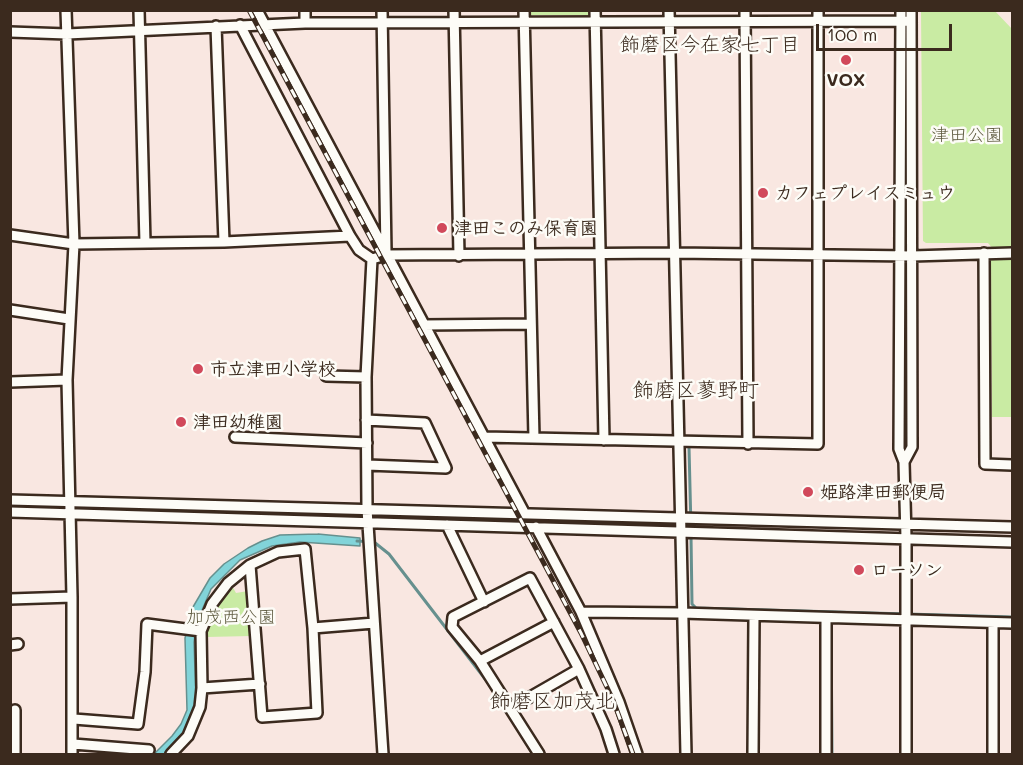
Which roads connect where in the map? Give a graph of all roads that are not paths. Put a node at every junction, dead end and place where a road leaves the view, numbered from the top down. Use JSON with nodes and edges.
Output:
{"nodes":[{"id":1,"x":66,"y":10,"type":"edge"},
{"id":2,"x":139,"y":10,"type":"edge"},
{"id":3,"x":257,"y":10,"type":"edge"},
{"id":4,"x":305,"y":10,"type":"edge"},
{"id":5,"x":382,"y":10,"type":"edge"},
{"id":6,"x":454,"y":10,"type":"edge"},
{"id":7,"x":524,"y":10,"type":"edge"},
{"id":8,"x":595,"y":10,"type":"edge"},
{"id":9,"x":669,"y":10,"type":"edge"},
{"id":10,"x":745,"y":10,"type":"edge"},
{"id":11,"x":818,"y":10,"type":"edge"},
{"id":12,"x":886,"y":10,"type":"edge"},
{"id":13,"x":901,"y":10,"type":"edge"},
{"id":14,"x":911,"y":10,"type":"edge"},
{"id":15,"x":886,"y":21,"type":"junction"},
{"id":16,"x":901,"y":21,"type":"junction"},
{"id":17,"x":912,"y":21,"type":"junction"},
{"id":18,"x":382,"y":22,"type":"junction"},
{"id":19,"x":524,"y":22,"type":"junction"},
{"id":20,"x":669,"y":22,"type":"junction"},
{"id":21,"x":745,"y":22,"type":"junction"},
{"id":22,"x":818,"y":22,"type":"junction"},
{"id":23,"x":305,"y":23,"type":"junction"},
{"id":24,"x":454,"y":23,"type":"junction"},
{"id":25,"x":595,"y":23,"type":"junction"},
{"id":26,"x":240,"y":25,"type":"junction"},
{"id":27,"x":265,"y":25,"type":"junction"},
{"id":28,"x":216,"y":26,"type":"junction"},
{"id":29,"x":139,"y":30,"type":"junction"},
{"id":30,"x":10,"y":33,"type":"edge"},
{"id":31,"x":67,"y":34,"type":"junction"},
{"id":32,"x":10,"y":235,"type":"edge"},
{"id":33,"x":350,"y":236,"type":"junction"},
{"id":34,"x":224,"y":242,"type":"junction"},
{"id":35,"x":145,"y":243,"type":"junction"},
{"id":36,"x":74,"y":244,"type":"junction"},
{"id":37,"x":984,"y":253,"type":"junction"},
{"id":38,"x":1012,"y":253,"type":"edge"},
{"id":39,"x":675,"y":254,"type":"junction"},
{"id":40,"x":746,"y":254,"type":"junction"},
{"id":41,"x":386,"y":255,"type":"junction"},
{"id":42,"x":530,"y":255,"type":"junction"},
{"id":43,"x":600,"y":255,"type":"junction"},
{"id":44,"x":818,"y":255,"type":"junction"},
{"id":45,"x":459,"y":256,"type":"junction"},
{"id":46,"x":900,"y":256,"type":"junction"},
{"id":47,"x":912,"y":256,"type":"junction"},
{"id":48,"x":372,"y":259,"type":"junction"},
{"id":49,"x":10,"y":309,"type":"edge"},
{"id":50,"x":69,"y":320,"type":"junction"},
{"id":51,"x":531,"y":324,"type":"junction"},
{"id":52,"x":423,"y":325,"type":"junction"},
{"id":53,"x":326,"y":376,"type":"dead end"},
{"id":54,"x":366,"y":377,"type":"junction"},
{"id":55,"x":68,"y":380,"type":"junction"},
{"id":56,"x":10,"y":382,"type":"edge"},
{"id":57,"x":366,"y":420,"type":"junction"},
{"id":58,"x":235,"y":437,"type":"dead end"},
{"id":59,"x":484,"y":437,"type":"junction"},
{"id":60,"x":534,"y":438,"type":"junction"},
{"id":61,"x":604,"y":440,"type":"junction"},
{"id":62,"x":678,"y":442,"type":"junction"},
{"id":63,"x":367,"y":444,"type":"junction"},
{"id":64,"x":748,"y":444,"type":"junction"},
{"id":65,"x":904,"y":462,"type":"junction"},
{"id":66,"x":367,"y":465,"type":"junction"},
{"id":67,"x":1012,"y":465,"type":"edge"},
{"id":68,"x":10,"y":500,"type":"edge"},
{"id":69,"x":70,"y":501,"type":"junction"},
{"id":70,"x":367,"y":509,"type":"junction"},
{"id":71,"x":10,"y":512,"type":"edge"},
{"id":72,"x":70,"y":514,"type":"junction"},
{"id":73,"x":525,"y":514,"type":"junction"},
{"id":74,"x":680,"y":517,"type":"junction"},
{"id":75,"x":367,"y":522,"type":"junction"},
{"id":76,"x":904,"y":524,"type":"junction"},
{"id":77,"x":447,"y":525,"type":"junction"},
{"id":78,"x":536,"y":527,"type":"junction"},
{"id":79,"x":1012,"y":528,"type":"edge"},
{"id":80,"x":680,"y":532,"type":"junction"},
{"id":81,"x":906,"y":538,"type":"junction"},
{"id":82,"x":1012,"y":542,"type":"edge"},
{"id":83,"x":250,"y":565,"type":"junction"},
{"id":84,"x":72,"y":597,"type":"junction"},
{"id":85,"x":10,"y":599,"type":"edge"},
{"id":86,"x":483,"y":602,"type":"junction"},
{"id":87,"x":581,"y":612,"type":"junction"},
{"id":88,"x":682,"y":613,"type":"junction"},
{"id":89,"x":754,"y":617,"type":"junction"},
{"id":90,"x":826,"y":619,"type":"junction"},
{"id":91,"x":906,"y":621,"type":"junction"},
{"id":92,"x":554,"y":622,"type":"junction"},
{"id":93,"x":374,"y":623,"type":"junction"},
{"id":94,"x":993,"y":623,"type":"junction"},
{"id":95,"x":1012,"y":623,"type":"edge"},
{"id":96,"x":313,"y":628,"type":"junction"},
{"id":97,"x":201,"y":631,"type":"junction"},
{"id":98,"x":480,"y":661,"type":"junction"},
{"id":99,"x":579,"y":669,"type":"junction"},
{"id":100,"x":260,"y":684,"type":"junction"},
{"id":101,"x":202,"y":688,"type":"junction"},
{"id":102,"x":15,"y":710,"type":"dead end"},
{"id":103,"x":511,"y":714,"type":"junction"},
{"id":104,"x":74,"y":719,"type":"junction"},
{"id":105,"x":185,"y":741,"type":"junction"},
{"id":106,"x":73,"y":744,"type":"junction"},
{"id":107,"x":149,"y":750,"type":"dead end"},
{"id":108,"x":186,"y":752,"type":"dead end"},
{"id":109,"x":536,"y":753,"type":"edge"},
{"id":110,"x":15,"y":754,"type":"edge"},
{"id":111,"x":72,"y":754,"type":"edge"},
{"id":112,"x":171,"y":754,"type":"edge"},
{"id":113,"x":383,"y":754,"type":"edge"},
{"id":114,"x":614,"y":754,"type":"edge"},
{"id":115,"x":638,"y":754,"type":"edge"},
{"id":116,"x":686,"y":754,"type":"edge"},
{"id":117,"x":753,"y":754,"type":"edge"},
{"id":118,"x":826,"y":754,"type":"edge"},
{"id":119,"x":906,"y":754,"type":"edge"},
{"id":120,"x":993,"y":754,"type":"edge"}],
"edges":[{"from":1,"to":31,"type":"street"},
{"from":2,"to":29,"type":"street"},
{"from":3,"to":27,"type":"street"},
{"from":4,"to":23,"type":"street"},
{"from":5,"to":18,"type":"street"},
{"from":6,"to":24,"type":"street"},
{"from":7,"to":19,"type":"street"},
{"from":8,"to":25,"type":"street"},
{"from":9,"to":20,"type":"street"},
{"from":10,"to":21,"type":"street"},
{"from":11,"to":22,"type":"street"},
{"from":12,"to":15,"type":"street"},
{"from":13,"to":16,"type":"street"},
{"from":14,"to":17,"type":"street"},
{"from":15,"to":16,"type":"street"},
{"from":15,"to":22,"type":"street"},
{"from":16,"to":17,"type":"street"},
{"from":16,"to":46,"type":"street"},
{"from":17,"to":47,"type":"street"},
{"from":18,"to":23,"type":"street"},
{"from":18,"to":24,"type":"street"},
{"from":18,"to":41,"type":"street"},
{"from":19,"to":24,"type":"street"},
{"from":19,"to":25,"type":"street"},
{"from":19,"to":42,"type":"street"},
{"from":20,"to":21,"type":"street"},
{"from":20,"to":25,"type":"street"},
{"from":20,"to":39,"type":"street"},
{"from":21,"to":22,"type":"street"},
{"from":21,"to":40,"type":"street"},
{"from":22,"to":44,"type":"street"},
{"from":23,"to":27,"type":"street"},
{"from":24,"to":45,"type":"street"},
{"from":25,"to":43,"type":"street"},
{"from":26,"to":27,"type":"street"},
{"from":26,"to":28,"type":"street"},
{"from":26,"to":33,"type":"street"},
{"from":27,"to":41,"type":"street"},
{"from":28,"to":29,"type":"street"},
{"from":28,"to":34,"type":"street"},
{"from":29,"to":31,"type":"street"},
{"from":29,"to":35,"type":"street"},
{"from":30,"to":31,"type":"street"},
{"from":31,"to":36,"type":"street"},
{"from":32,"to":36,"type":"street"},
{"from":33,"to":34,"type":"street"},
{"from":33,"to":48,"type":"street"},
{"from":34,"to":35,"type":"street"},
{"from":35,"to":36,"type":"street"},
{"from":36,"to":50,"type":"street"},
{"from":37,"to":38,"type":"street"},
{"from":37,"to":47,"type":"street"},
{"from":37,"to":67,"type":"street"},
{"from":39,"to":40,"type":"street"},
{"from":39,"to":43,"type":"street"},
{"from":39,"to":62,"type":"street"},
{"from":40,"to":44,"type":"street"},
{"from":40,"to":64,"type":"street"},
{"from":41,"to":45,"type":"street"},
{"from":41,"to":48,"type":"street"},
{"from":41,"to":52,"type":"street"},
{"from":42,"to":43,"type":"street"},
{"from":42,"to":45,"type":"street"},
{"from":42,"to":51,"type":"street"},
{"from":43,"to":61,"type":"street"},
{"from":44,"to":46,"type":"street"},
{"from":44,"to":64,"type":"street"},
{"from":46,"to":47,"type":"street"},
{"from":46,"to":65,"type":"street"},
{"from":47,"to":65,"type":"street"},
{"from":48,"to":54,"type":"street"},
{"from":49,"to":50,"type":"street"},
{"from":50,"to":55,"type":"street"},
{"from":51,"to":52,"type":"street"},
{"from":51,"to":60,"type":"street"},
{"from":52,"to":59,"type":"street"},
{"from":53,"to":54,"type":"street"},
{"from":54,"to":57,"type":"street"},
{"from":55,"to":56,"type":"street"},
{"from":55,"to":69,"type":"street"},
{"from":57,"to":63,"type":"street"},
{"from":57,"to":66,"type":"street"},
{"from":58,"to":63,"type":"street"},
{"from":59,"to":60,"type":"street"},
{"from":59,"to":73,"type":"street"},
{"from":60,"to":61,"type":"street"},
{"from":61,"to":62,"type":"street"},
{"from":62,"to":64,"type":"street"},
{"from":62,"to":74,"type":"street"},
{"from":63,"to":66,"type":"street"},
{"from":65,"to":76,"type":"street"},
{"from":66,"to":70,"type":"street"},
{"from":68,"to":69,"type":"street"},
{"from":69,"to":70,"type":"street"},
{"from":69,"to":72,"type":"street"},
{"from":70,"to":73,"type":"street"},
{"from":70,"to":75,"type":"street"},
{"from":71,"to":72,"type":"street"},
{"from":72,"to":75,"type":"street"},
{"from":72,"to":84,"type":"street"},
{"from":73,"to":74,"type":"street"},
{"from":74,"to":76,"type":"street"},
{"from":74,"to":80,"type":"street"},
{"from":75,"to":77,"type":"street"},
{"from":75,"to":93,"type":"street"},
{"from":76,"to":79,"type":"street"},
{"from":76,"to":81,"type":"street"},
{"from":77,"to":78,"type":"street"},
{"from":77,"to":86,"type":"street"},
{"from":78,"to":80,"type":"street"},
{"from":78,"to":87,"type":"street"},
{"from":80,"to":81,"type":"street"},
{"from":80,"to":88,"type":"street"},
{"from":81,"to":82,"type":"street"},
{"from":81,"to":91,"type":"street"},
{"from":83,"to":96,"type":"street"},
{"from":83,"to":97,"type":"street"},
{"from":83,"to":100,"type":"street"},
{"from":84,"to":85,"type":"street"},
{"from":84,"to":104,"type":"street"},
{"from":86,"to":92,"type":"street"},
{"from":86,"to":98,"type":"street"},
{"from":87,"to":88,"type":"street"},
{"from":87,"to":115,"type":"street"},
{"from":88,"to":89,"type":"street"},
{"from":88,"to":116,"type":"street"},
{"from":89,"to":90,"type":"street"},
{"from":89,"to":117,"type":"street"},
{"from":90,"to":91,"type":"street"},
{"from":90,"to":118,"type":"street"},
{"from":91,"to":94,"type":"street"},
{"from":91,"to":119,"type":"street"},
{"from":92,"to":98,"type":"street"},
{"from":92,"to":99,"type":"street"},
{"from":93,"to":96,"type":"street"},
{"from":93,"to":113,"type":"street"},
{"from":94,"to":95,"type":"street"},
{"from":94,"to":120,"type":"street"},
{"from":96,"to":100,"type":"street"},
{"from":97,"to":101,"type":"street"},
{"from":97,"to":104,"type":"street"},
{"from":98,"to":103,"type":"street"},
{"from":99,"to":103,"type":"street"},
{"from":99,"to":114,"type":"street"},
{"from":100,"to":101,"type":"street"},
{"from":101,"to":105,"type":"street"},
{"from":102,"to":110,"type":"street"},
{"from":103,"to":109,"type":"street"},
{"from":104,"to":106,"type":"street"},
{"from":105,"to":108,"type":"street"},
{"from":105,"to":112,"type":"street"},
{"from":106,"to":107,"type":"street"},
{"from":106,"to":111,"type":"street"}]}
